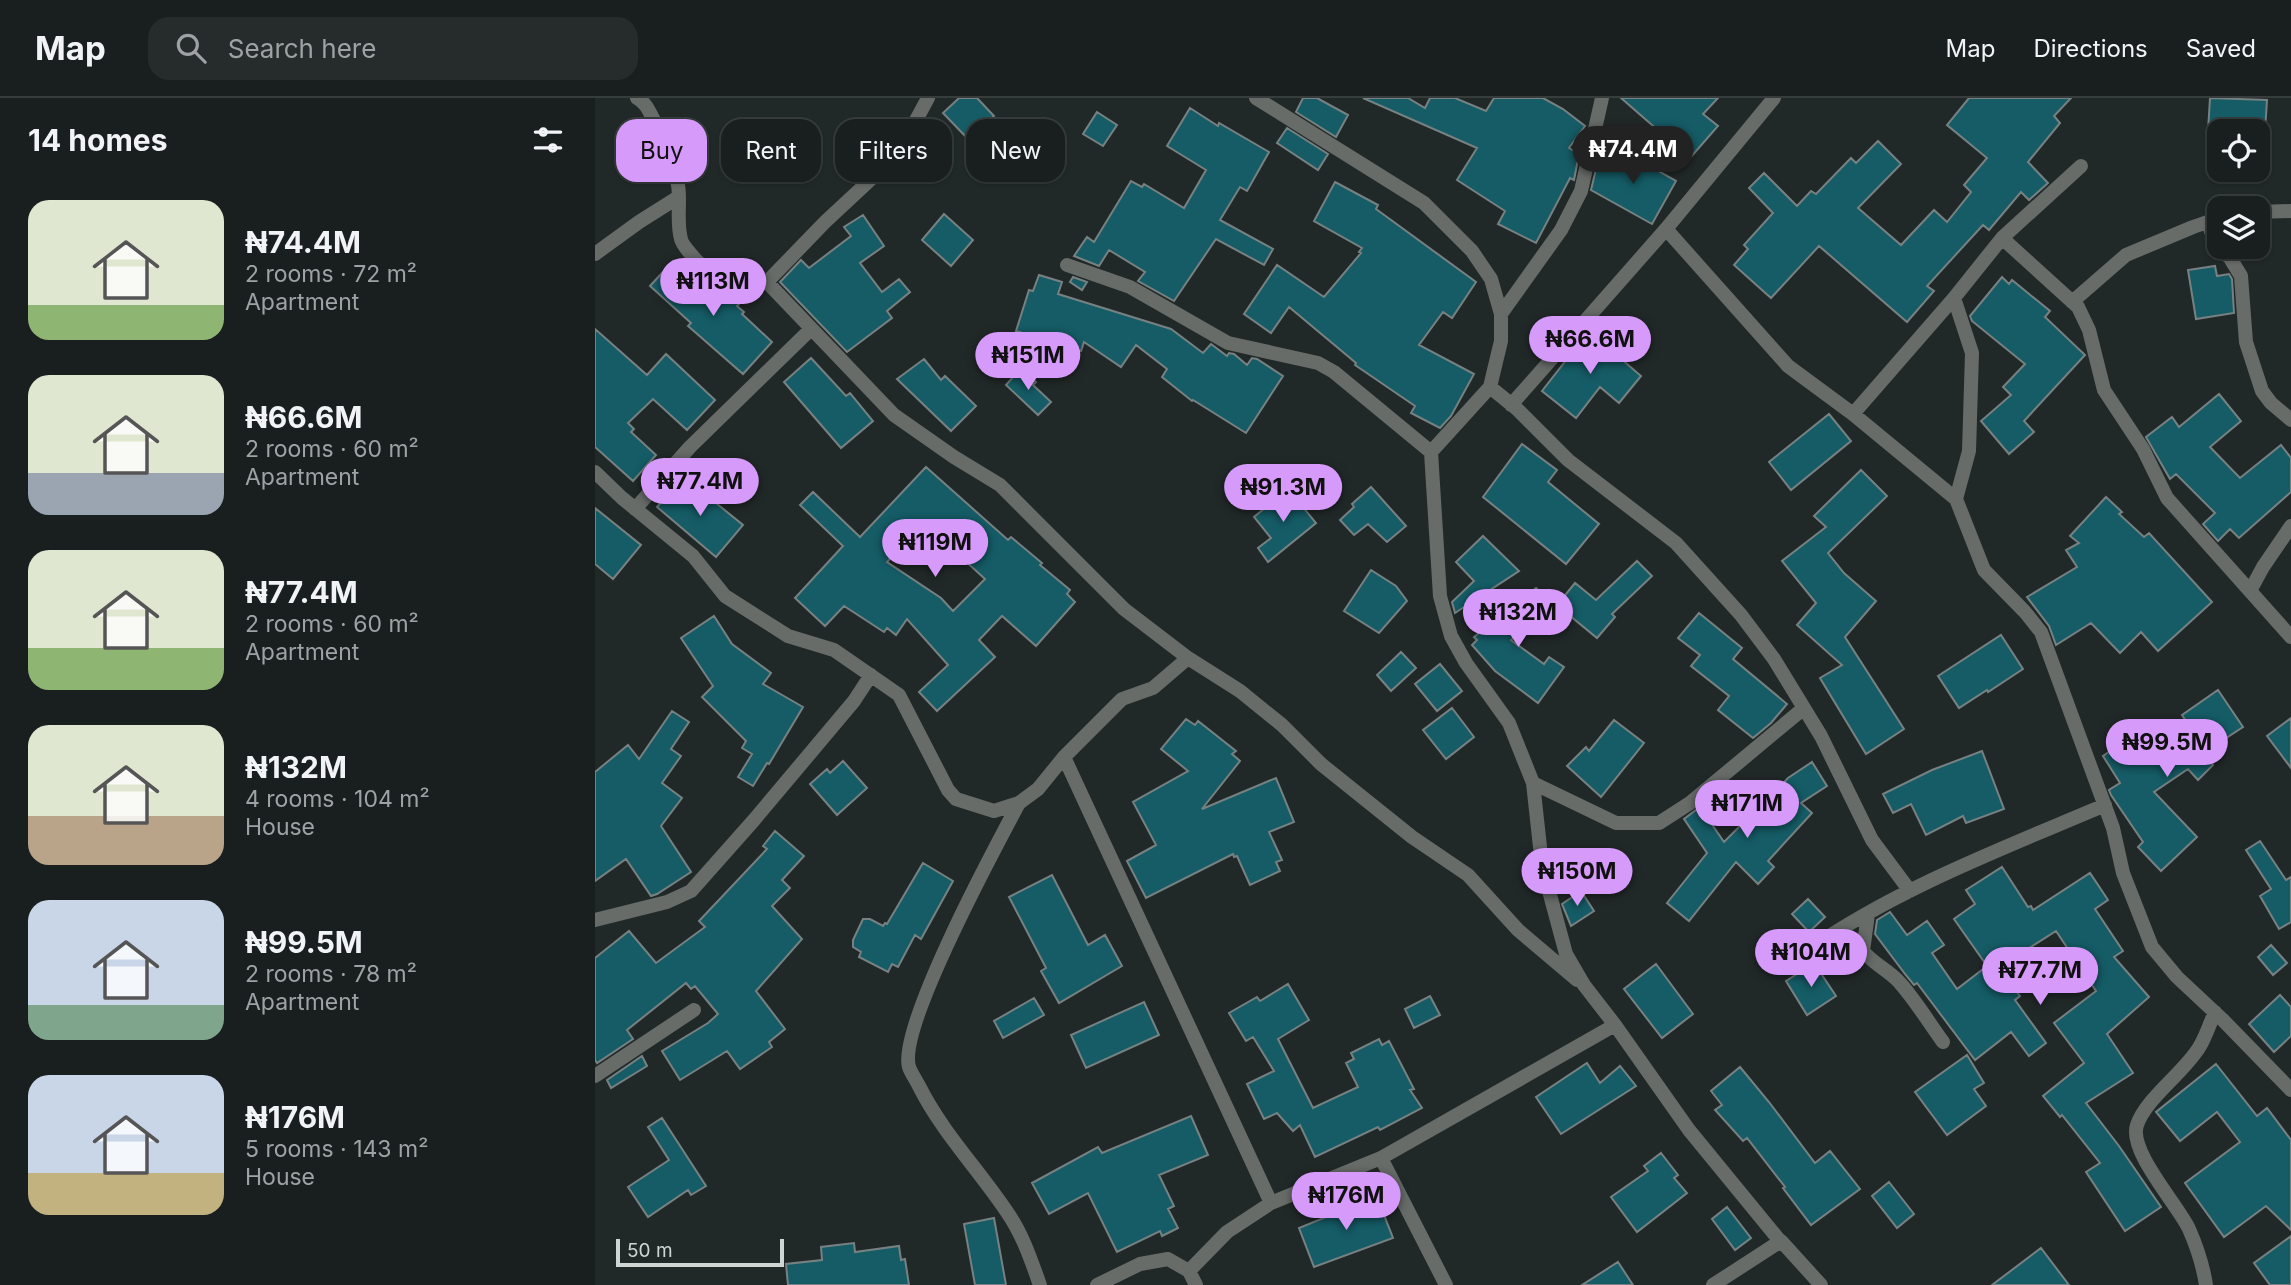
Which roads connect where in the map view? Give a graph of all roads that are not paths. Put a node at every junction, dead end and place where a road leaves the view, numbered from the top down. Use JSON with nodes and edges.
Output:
{"nodes":[{"id":1,"x":637,"y":98,"type":"edge"},
{"id":2,"x":928,"y":98,"type":"edge"},
{"id":3,"x":1255,"y":98,"type":"edge"},
{"id":4,"x":1602,"y":98,"type":"edge"},
{"id":5,"x":1774,"y":98,"type":"edge"},
{"id":6,"x":1278,"y":104,"type":"edge"},
{"id":7,"x":2081,"y":166,"type":"dead end"},
{"id":8,"x":677,"y":198,"type":"junction"},
{"id":9,"x":2291,"y":211,"type":"edge"},
{"id":10,"x":2270,"y":212,"type":"edge"},
{"id":11,"x":2207,"y":222,"type":"edge"},
{"id":12,"x":1666,"y":229,"type":"junction"},
{"id":13,"x":2002,"y":238,"type":"junction"},
{"id":14,"x":595,"y":254,"type":"edge"},
{"id":15,"x":2231,"y":259,"type":"edge"},
{"id":16,"x":1067,"y":265,"type":"dead end"},
{"id":17,"x":767,"y":282,"type":"junction"},
{"id":18,"x":1954,"y":298,"type":"junction"},
{"id":19,"x":2072,"y":302,"type":"junction"},
{"id":20,"x":1501,"y":314,"type":"junction"},
{"id":21,"x":811,"y":329,"type":"junction"},
{"id":22,"x":1490,"y":387,"type":"junction"},
{"id":23,"x":1511,"y":405,"type":"junction"},
{"id":24,"x":1853,"y":414,"type":"junction"},
{"id":25,"x":2291,"y":420,"type":"edge"},
{"id":26,"x":1431,"y":452,"type":"junction"},
{"id":27,"x":595,"y":472,"type":"edge"},
{"id":28,"x":1956,"y":499,"type":"junction"},
{"id":29,"x":635,"y":509,"type":"junction"},
{"id":30,"x":2291,"y":526,"type":"edge"},
{"id":31,"x":2250,"y":591,"type":"junction"},
{"id":32,"x":2291,"y":637,"type":"edge"},
{"id":33,"x":1188,"y":658,"type":"junction"},
{"id":34,"x":871,"y":675,"type":"junction"},
{"id":35,"x":1804,"y":708,"type":"junction"},
{"id":36,"x":1064,"y":757,"type":"junction"},
{"id":37,"x":1533,"y":783,"type":"junction"},
{"id":38,"x":1019,"y":803,"type":"junction"},
{"id":39,"x":2105,"y":805,"type":"junction"},
{"id":40,"x":1910,"y":891,"type":"junction"},
{"id":41,"x":1868,"y":914,"type":"junction"},
{"id":42,"x":595,"y":920,"type":"edge"},
{"id":43,"x":1849,"y":924,"type":"junction"},
{"id":44,"x":1864,"y":938,"type":"junction"},
{"id":45,"x":1810,"y":949,"type":"dead end"},
{"id":46,"x":1584,"y":985,"type":"junction"},
{"id":47,"x":694,"y":1010,"type":"dead end"},
{"id":48,"x":2215,"y":1012,"type":"junction"},
{"id":49,"x":1615,"y":1025,"type":"junction"},
{"id":50,"x":1943,"y":1042,"type":"dead end"},
{"id":51,"x":595,"y":1076,"type":"edge"},
{"id":52,"x":2291,"y":1090,"type":"edge"},
{"id":53,"x":1381,"y":1158,"type":"junction"},
{"id":54,"x":1271,"y":1203,"type":"junction"},
{"id":55,"x":1781,"y":1241,"type":"junction"},
{"id":56,"x":1193,"y":1278,"type":"edge"},
{"id":57,"x":1040,"y":1285,"type":"edge"},
{"id":58,"x":1097,"y":1285,"type":"edge"},
{"id":59,"x":1447,"y":1285,"type":"edge"},
{"id":60,"x":1713,"y":1285,"type":"edge"},
{"id":61,"x":1821,"y":1285,"type":"edge"},
{"id":62,"x":2206,"y":1285,"type":"edge"}],
"edges":[{"from":1,"to":8,"type":"street"},
{"from":2,"to":17,"type":"street"},
{"from":3,"to":6,"type":"street"},
{"from":4,"to":20,"type":"street"},
{"from":5,"to":12,"type":"street"},
{"from":6,"to":20,"type":"street"},
{"from":7,"to":13,"type":"street"},
{"from":8,"to":14,"type":"street"},
{"from":8,"to":17,"type":"street"},
{"from":9,"to":10,"type":"street"},
{"from":11,"to":19,"type":"street"},
{"from":12,"to":23,"type":"street"},
{"from":12,"to":24,"type":"street"},
{"from":13,"to":18,"type":"street"},
{"from":13,"to":19,"type":"street"},
{"from":15,"to":25,"type":"street"},
{"from":16,"to":26,"type":"street"},
{"from":17,"to":21,"type":"street"},
{"from":18,"to":24,"type":"street"},
{"from":18,"to":28,"type":"street"},
{"from":19,"to":31,"type":"street"},
{"from":20,"to":22,"type":"street"},
{"from":21,"to":29,"type":"street"},
{"from":21,"to":33,"type":"street"},
{"from":22,"to":23,"type":"street"},
{"from":22,"to":26,"type":"street"},
{"from":23,"to":35,"type":"street"},
{"from":24,"to":28,"type":"street"},
{"from":26,"to":37,"type":"street"},
{"from":27,"to":29,"type":"street"},
{"from":28,"to":39,"type":"street"},
{"from":29,"to":34,"type":"street"},
{"from":30,"to":31,"type":"street"},
{"from":31,"to":32,"type":"street"},
{"from":33,"to":36,"type":"street"},
{"from":33,"to":46,"type":"street"},
{"from":34,"to":38,"type":"street"},
{"from":34,"to":42,"type":"street"},
{"from":35,"to":37,"type":"street"},
{"from":35,"to":40,"type":"street"},
{"from":36,"to":38,"type":"street"},
{"from":36,"to":54,"type":"street"},
{"from":37,"to":46,"type":"street"},
{"from":38,"to":57,"type":"street"},
{"from":39,"to":40,"type":"street"},
{"from":39,"to":48,"type":"street"},
{"from":40,"to":41,"type":"street"},
{"from":41,"to":43,"type":"street"},
{"from":41,"to":44,"type":"street"},
{"from":43,"to":44,"type":"street"},
{"from":43,"to":45,"type":"street"},
{"from":44,"to":50,"type":"street"},
{"from":46,"to":49,"type":"street"},
{"from":47,"to":51,"type":"street"},
{"from":48,"to":52,"type":"street"},
{"from":48,"to":62,"type":"street"},
{"from":49,"to":53,"type":"street"},
{"from":49,"to":55,"type":"street"},
{"from":53,"to":54,"type":"street"},
{"from":53,"to":59,"type":"street"},
{"from":54,"to":56,"type":"street"},
{"from":55,"to":60,"type":"street"},
{"from":55,"to":61,"type":"street"},
{"from":56,"to":58,"type":"street"}]}
